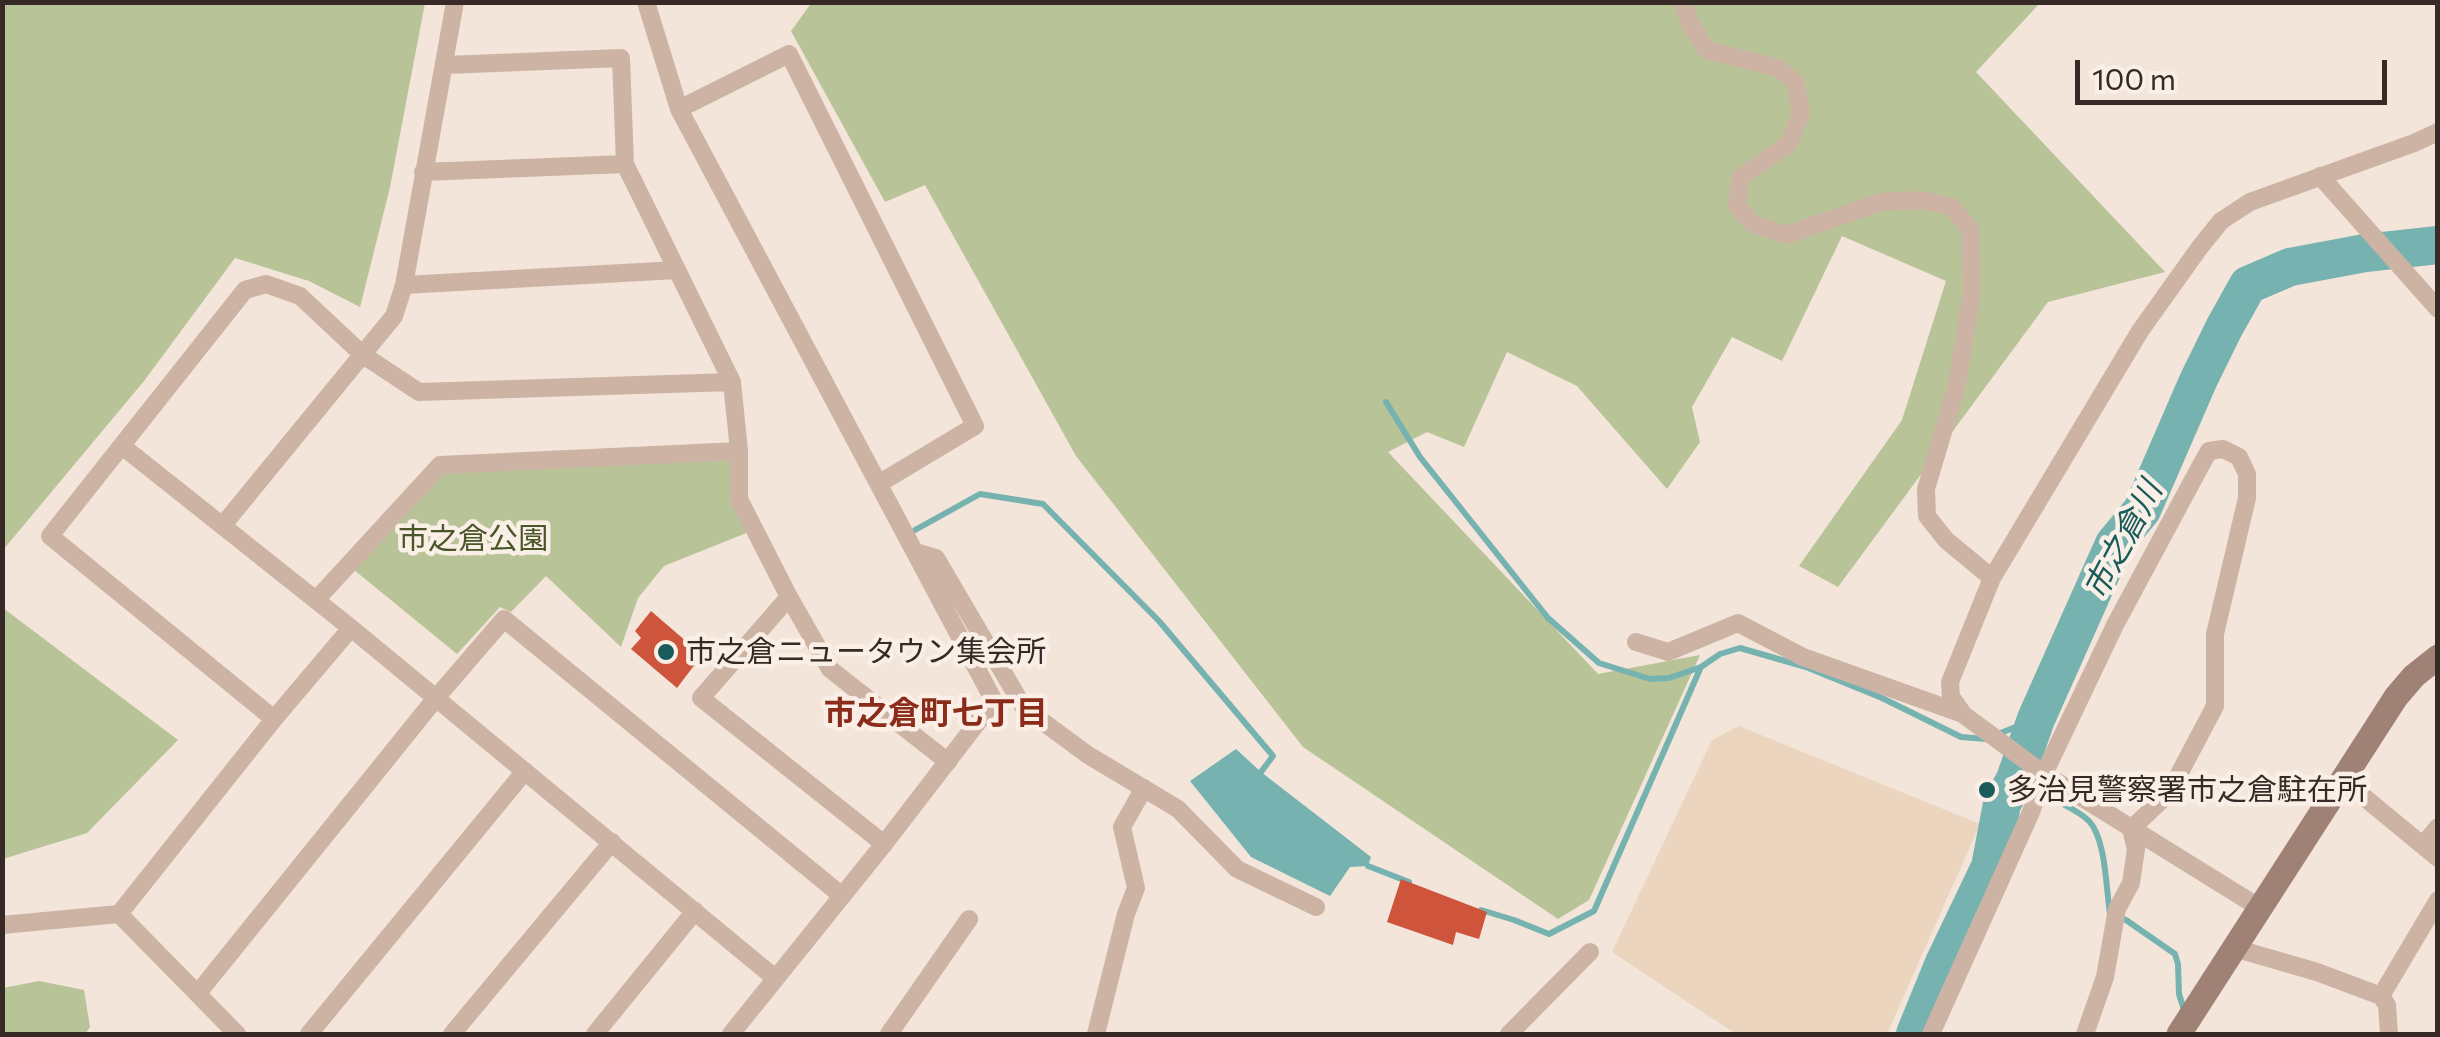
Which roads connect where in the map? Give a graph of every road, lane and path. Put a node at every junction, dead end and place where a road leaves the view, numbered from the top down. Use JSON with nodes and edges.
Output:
{"nodes":[{"id":1,"x":455,"y":2,"type":"edge"},
{"id":2,"x":646,"y":2,"type":"edge"},
{"id":3,"x":1683,"y":2,"type":"edge"},
{"id":4,"x":446,"y":64,"type":"junction"},
{"id":5,"x":679,"y":109,"type":"junction"},
{"id":6,"x":2438,"y":132,"type":"edge"},
{"id":7,"x":624,"y":164,"type":"junction"},
{"id":8,"x":423,"y":172,"type":"junction"},
{"id":9,"x":2320,"y":176,"type":"junction"},
{"id":10,"x":676,"y":270,"type":"junction"},
{"id":11,"x":404,"y":285,"type":"junction"},
{"id":12,"x":2438,"y":309,"type":"edge"},
{"id":13,"x":363,"y":355,"type":"junction"},
{"id":14,"x":732,"y":382,"type":"junction"},
{"id":15,"x":122,"y":446,"type":"junction"},
{"id":16,"x":740,"y":451,"type":"junction"},
{"id":17,"x":880,"y":483,"type":"junction"},
{"id":18,"x":223,"y":525,"type":"junction"},
{"id":19,"x":916,"y":552,"type":"junction"},
{"id":20,"x":1992,"y":578,"type":"junction"},
{"id":21,"x":789,"y":597,"type":"junction"},
{"id":22,"x":316,"y":600,"type":"junction"},
{"id":23,"x":351,"y":628,"type":"junction"},
{"id":24,"x":1636,"y":642,"type":"dead end"},
{"id":25,"x":2438,"y":657,"type":"edge"},
{"id":26,"x":436,"y":698,"type":"junction"},
{"id":27,"x":1964,"y":714,"type":"junction"},
{"id":28,"x":274,"y":720,"type":"junction"},
{"id":29,"x":948,"y":762,"type":"junction"},
{"id":30,"x":525,"y":771,"type":"junction"},
{"id":31,"x":2044,"y":774,"type":"junction"},
{"id":32,"x":2342,"y":779,"type":"junction"},
{"id":33,"x":1144,"y":788,"type":"junction"},
{"id":34,"x":2438,"y":827,"type":"edge"},
{"id":35,"x":2131,"y":828,"type":"junction"},
{"id":36,"x":612,"y":842,"type":"junction"},
{"id":37,"x":884,"y":844,"type":"junction"},
{"id":38,"x":2430,"y":852,"type":"edge"},
{"id":39,"x":841,"y":895,"type":"junction"},
{"id":40,"x":2438,"y":900,"type":"edge"},
{"id":41,"x":1316,"y":907,"type":"dead end"},
{"id":42,"x":2260,"y":908,"type":"junction"},
{"id":43,"x":695,"y":912,"type":"junction"},
{"id":44,"x":119,"y":914,"type":"junction"},
{"id":45,"x":970,"y":919,"type":"dead end"},
{"id":46,"x":2,"y":925,"type":"edge"},
{"id":47,"x":2234,"y":948,"type":"junction"},
{"id":48,"x":1590,"y":952,"type":"dead end"},
{"id":49,"x":775,"y":978,"type":"junction"},
{"id":50,"x":198,"y":992,"type":"junction"},
{"id":51,"x":2381,"y":996,"type":"junction"},
{"id":52,"x":238,"y":1034,"type":"edge"},
{"id":53,"x":309,"y":1034,"type":"edge"},
{"id":54,"x":452,"y":1034,"type":"edge"},
{"id":55,"x":595,"y":1034,"type":"edge"},
{"id":56,"x":731,"y":1034,"type":"edge"},
{"id":57,"x":889,"y":1034,"type":"edge"},
{"id":58,"x":1096,"y":1034,"type":"edge"},
{"id":59,"x":1509,"y":1034,"type":"edge"},
{"id":60,"x":1931,"y":1034,"type":"edge"},
{"id":61,"x":2086,"y":1034,"type":"edge"},
{"id":62,"x":2179,"y":1034,"type":"edge"},
{"id":63,"x":2389,"y":1034,"type":"edge"}],
"edges":[{"from":1,"to":4,"type":"street"},
{"from":2,"to":5,"type":"street"},
{"from":3,"to":20,"type":"street"},
{"from":4,"to":7,"type":"street"},
{"from":4,"to":8,"type":"street"},
{"from":5,"to":17,"type":"street"},
{"from":5,"to":17,"type":"street"},
{"from":6,"to":9,"type":"street"},
{"from":7,"to":8,"type":"street"},
{"from":7,"to":10,"type":"street"},
{"from":8,"to":11,"type":"street"},
{"from":9,"to":12,"type":"street"},
{"from":9,"to":20,"type":"street"},
{"from":10,"to":11,"type":"street"},
{"from":10,"to":14,"type":"street"},
{"from":11,"to":13,"type":"street"},
{"from":13,"to":14,"type":"street"},
{"from":13,"to":15,"type":"street"},
{"from":13,"to":18,"type":"street"},
{"from":14,"to":16,"type":"street"},
{"from":15,"to":18,"type":"street"},
{"from":15,"to":28,"type":"street"},
{"from":16,"to":21,"type":"street"},
{"from":16,"to":22,"type":"street"},
{"from":17,"to":19,"type":"street"},
{"from":18,"to":22,"type":"street"},
{"from":19,"to":29,"type":"street"},
{"from":19,"to":33,"type":"street"},
{"from":20,"to":27,"type":"street"},
{"from":21,"to":29,"type":"street"},
{"from":21,"to":37,"type":"street"},
{"from":22,"to":23,"type":"street"},
{"from":23,"to":26,"type":"street"},
{"from":23,"to":28,"type":"street"},
{"from":24,"to":27,"type":"street"},
{"from":25,"to":32,"type":"main road"},
{"from":26,"to":30,"type":"street"},
{"from":26,"to":39,"type":"street"},
{"from":26,"to":50,"type":"street"},
{"from":27,"to":31,"type":"street"},
{"from":28,"to":44,"type":"street"},
{"from":29,"to":37,"type":"street"},
{"from":30,"to":36,"type":"street"},
{"from":30,"to":53,"type":"street"},
{"from":31,"to":35,"type":"street"},
{"from":31,"to":35,"type":"street"},
{"from":31,"to":60,"type":"street"},
{"from":32,"to":38,"type":"street"},
{"from":32,"to":42,"type":"main road"},
{"from":33,"to":41,"type":"street"},
{"from":33,"to":58,"type":"street"},
{"from":34,"to":38,"type":"street"},
{"from":35,"to":42,"type":"street"},
{"from":35,"to":61,"type":"street"},
{"from":36,"to":43,"type":"street"},
{"from":36,"to":54,"type":"street"},
{"from":37,"to":39,"type":"street"},
{"from":39,"to":49,"type":"street"},
{"from":40,"to":51,"type":"street"},
{"from":42,"to":47,"type":"main road"},
{"from":43,"to":49,"type":"street"},
{"from":43,"to":55,"type":"street"},
{"from":44,"to":46,"type":"street"},
{"from":44,"to":50,"type":"street"},
{"from":45,"to":57,"type":"street"},
{"from":47,"to":51,"type":"street"},
{"from":47,"to":62,"type":"main road"},
{"from":48,"to":59,"type":"street"},
{"from":49,"to":56,"type":"street"},
{"from":50,"to":52,"type":"street"},
{"from":51,"to":63,"type":"street"}]}
